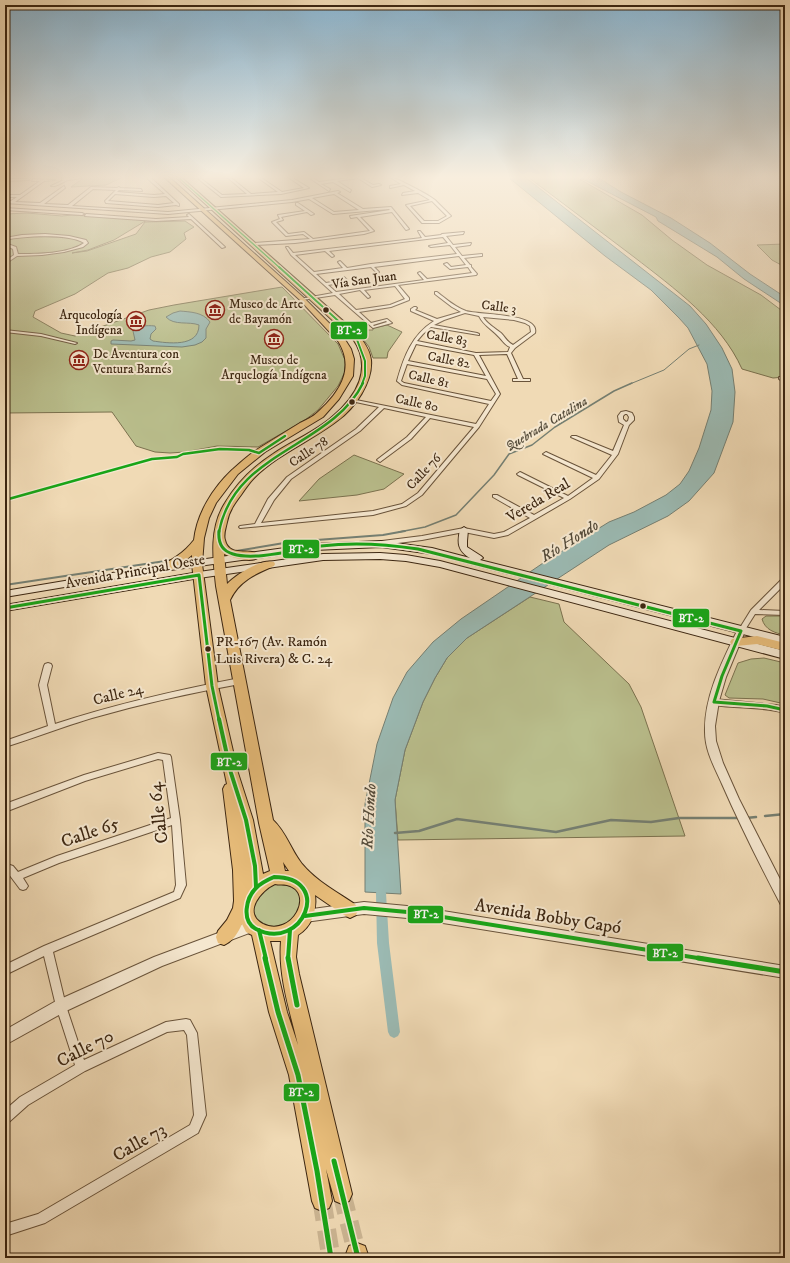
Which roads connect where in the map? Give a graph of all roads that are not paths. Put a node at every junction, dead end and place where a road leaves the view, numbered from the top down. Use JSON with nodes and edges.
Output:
{"nodes":[{"id":1,"x":16,"y":236,"type":"edge"},
{"id":2,"x":50,"y":236,"type":"edge"},
{"id":3,"x":211,"y":236,"type":"edge"},
{"id":4,"x":233,"y":236,"type":"edge"},
{"id":5,"x":246,"y":236,"type":"edge"},
{"id":6,"x":308,"y":236,"type":"edge"},
{"id":7,"x":340,"y":236,"type":"edge"},
{"id":8,"x":444,"y":236,"type":"joint"},
{"id":9,"x":424,"y":238,"type":"joint"},
{"id":10,"x":5,"y":240,"type":"edge"},
{"id":11,"x":313,"y":240,"type":"junction"},
{"id":12,"x":391,"y":240,"type":"junction"},
{"id":13,"x":5,"y":244,"type":"edge"},
{"id":14,"x":255,"y":244,"type":"junction"},
{"id":15,"x":360,"y":244,"type":"junction"},
{"id":16,"x":470,"y":244,"type":"dead end"},
{"id":17,"x":451,"y":245,"type":"junction"},
{"id":18,"x":223,"y":247,"type":"dead end"},
{"id":19,"x":287,"y":248,"type":"dead end"},
{"id":20,"x":328,"y":248,"type":"junction"},
{"id":21,"x":395,"y":248,"type":"dead end"},
{"id":22,"x":433,"y":248,"type":"dead end"},
{"id":23,"x":364,"y":252,"type":"dead end"},
{"id":24,"x":292,"y":254,"type":"junction"},
{"id":25,"x":16,"y":255,"type":"junction"},
{"id":26,"x":332,"y":256,"type":"dead end"},
{"id":27,"x":461,"y":256,"type":"junction"},
{"id":28,"x":481,"y":256,"type":"dead end"},
{"id":29,"x":404,"y":261,"type":"junction"},
{"id":30,"x":340,"y":262,"type":"dead end"},
{"id":31,"x":5,"y":263,"type":"edge"},
{"id":32,"x":446,"y":264,"type":"dead end"},
{"id":33,"x":371,"y":265,"type":"junction"},
{"id":34,"x":470,"y":266,"type":"junction"},
{"id":35,"x":346,"y":268,"type":"junction"},
{"id":36,"x":410,"y":268,"type":"dead end"},
{"id":37,"x":377,"y":272,"type":"dead end"},
{"id":38,"x":313,"y":273,"type":"junction"},
{"id":39,"x":420,"y":273,"type":"dead end"},
{"id":40,"x":343,"y":278,"type":"dead end"},
{"id":41,"x":426,"y":280,"type":"junction"},
{"id":42,"x":325,"y":284,"type":"junction"},
{"id":43,"x":393,"y":284,"type":"junction"},
{"id":44,"x":362,"y":289,"type":"junction"},
{"id":45,"x":336,"y":293,"type":"junction"},
{"id":46,"x":436,"y":293,"type":"dead end"},
{"id":47,"x":314,"y":297,"type":"junction"},
{"id":48,"x":368,"y":297,"type":"dead end"},
{"id":49,"x":302,"y":299,"type":"junction"},
{"id":50,"x":415,"y":308,"type":"dead end"},
{"id":51,"x":356,"y":311,"type":"junction"},
{"id":52,"x":465,"y":312,"type":"junction"},
{"id":53,"x":481,"y":316,"type":"junction"},
{"id":54,"x":437,"y":320,"type":"junction"},
{"id":55,"x":370,"y":324,"type":"dead end"},
{"id":56,"x":429,"y":325,"type":"junction"},
{"id":57,"x":5,"y":331,"type":"edge"},
{"id":58,"x":477,"y":334,"type":"dead end"},
{"id":59,"x":414,"y":342,"type":"junction"},
{"id":60,"x":75,"y":343,"type":"dead end"},
{"id":61,"x":513,"y":347,"type":"junction"},
{"id":62,"x":509,"y":353,"type":"junction"},
{"id":63,"x":476,"y":354,"type":"junction"},
{"id":64,"x":404,"y":362,"type":"junction"},
{"id":65,"x":489,"y":378,"type":"junction"},
{"id":66,"x":781,"y":378,"type":"dead end"},
{"id":67,"x":515,"y":380,"type":"dead end"},
{"id":68,"x":521,"y":380,"type":"junction"},
{"id":69,"x":528,"y":380,"type":"dead end"},
{"id":70,"x":785,"y":382,"type":"edge"},
{"id":71,"x":353,"y":400,"type":"junction"},
{"id":72,"x":493,"y":403,"type":"junction"},
{"id":73,"x":383,"y":406,"type":"junction"},
{"id":74,"x":429,"y":416,"type":"junction"},
{"id":75,"x":327,"y":424,"type":"junction"},
{"id":76,"x":627,"y":424,"type":"dead end"},
{"id":77,"x":477,"y":426,"type":"junction"},
{"id":78,"x":574,"y":437,"type":"dead end"},
{"id":79,"x":259,"y":453,"type":"junction"},
{"id":80,"x":546,"y":454,"type":"dead end"},
{"id":81,"x":615,"y":454,"type":"junction"},
{"id":82,"x":380,"y":460,"type":"dead end"},
{"id":83,"x":520,"y":474,"type":"dead end"},
{"id":84,"x":248,"y":478,"type":"junction"},
{"id":85,"x":597,"y":478,"type":"junction"},
{"id":86,"x":495,"y":496,"type":"dead end"},
{"id":87,"x":568,"y":498,"type":"junction"},
{"id":88,"x":535,"y":518,"type":"junction"},
{"id":89,"x":258,"y":524,"type":"junction"},
{"id":90,"x":242,"y":527,"type":"dead end"},
{"id":91,"x":464,"y":530,"type":"junction"},
{"id":92,"x":219,"y":538,"type":"junction"},
{"id":93,"x":199,"y":540,"type":"junction"},
{"id":94,"x":381,"y":544,"type":"junction"},
{"id":95,"x":255,"y":556,"type":"junction"},
{"id":96,"x":270,"y":564,"type":"junction"},
{"id":97,"x":219,"y":566,"type":"junction"},
{"id":98,"x":162,"y":568,"type":"junction"},
{"id":99,"x":198,"y":569,"type":"junction"},
{"id":100,"x":502,"y":569,"type":"junction"},
{"id":101,"x":785,"y":580,"type":"edge"},
{"id":102,"x":5,"y":594,"type":"edge"},
{"id":103,"x":225,"y":600,"type":"junction"},
{"id":104,"x":5,"y":608,"type":"edge"},
{"id":105,"x":753,"y":612,"type":"junction"},
{"id":106,"x":785,"y":613,"type":"edge"},
{"id":107,"x":738,"y":636,"type":"junction"},
{"id":108,"x":785,"y":642,"type":"edge"},
{"id":109,"x":785,"y":647,"type":"edge"},
{"id":110,"x":785,"y":655,"type":"edge"},
{"id":111,"x":48,"y":666,"type":"dead end"},
{"id":112,"x":240,"y":681,"type":"junction"},
{"id":113,"x":212,"y":686,"type":"junction"},
{"id":114,"x":714,"y":702,"type":"junction"},
{"id":115,"x":785,"y":710,"type":"edge"},
{"id":116,"x":52,"y":727,"type":"junction"},
{"id":117,"x":5,"y":744,"type":"edge"},
{"id":118,"x":231,"y":773,"type":"junction"},
{"id":119,"x":5,"y":808,"type":"edge"},
{"id":120,"x":176,"y":820,"type":"junction"},
{"id":121,"x":266,"y":823,"type":"junction"},
{"id":122,"x":279,"y":876,"type":"junction"},
{"id":123,"x":23,"y":886,"type":"dead end"},
{"id":124,"x":256,"y":887,"type":"junction"},
{"id":125,"x":785,"y":901,"type":"edge"},
{"id":126,"x":350,"y":910,"type":"junction"},
{"id":127,"x":305,"y":916,"type":"junction"},
{"id":128,"x":256,"y":928,"type":"junction"},
{"id":129,"x":290,"y":930,"type":"junction"},
{"id":130,"x":224,"y":937,"type":"junction"},
{"id":131,"x":47,"y":949,"type":"junction"},
{"id":132,"x":5,"y":970,"type":"edge"},
{"id":133,"x":785,"y":972,"type":"edge"},
{"id":134,"x":61,"y":1006,"type":"junction"},
{"id":135,"x":188,"y":1026,"type":"joint"},
{"id":136,"x":5,"y":1038,"type":"edge"},
{"id":137,"x":82,"y":1067,"type":"junction"},
{"id":138,"x":5,"y":1118,"type":"edge"},
{"id":139,"x":342,"y":1194,"type":"tunnel mouth"},
{"id":140,"x":322,"y":1201,"type":"tunnel mouth"},
{"id":141,"x":5,"y":1230,"type":"edge"}],
"edges":[{"from":1,"to":10,"type":"street"},
{"from":2,"to":25,"type":"street"},
{"from":3,"to":18,"type":"street"},
{"from":4,"to":49,"type":"main road"},
{"from":5,"to":14,"type":"main road"},
{"from":6,"to":11,"type":"street"},
{"from":7,"to":11,"type":"street"},
{"from":8,"to":9,"type":"street"},
{"from":8,"to":17,"type":"street"},
{"from":9,"to":12,"type":"street"},
{"from":11,"to":14,"type":"street"},
{"from":12,"to":15,"type":"street"},
{"from":12,"to":21,"type":"street"},
{"from":13,"to":25,"type":"street"},
{"from":14,"to":47,"type":"main road"},
{"from":15,"to":20,"type":"street"},
{"from":15,"to":23,"type":"street"},
{"from":16,"to":17,"type":"street"},
{"from":17,"to":22,"type":"street"},
{"from":17,"to":27,"type":"street"},
{"from":19,"to":24,"type":"street"},
{"from":20,"to":24,"type":"street"},
{"from":20,"to":26,"type":"street"},
{"from":24,"to":38,"type":"street"},
{"from":25,"to":31,"type":"street"},
{"from":27,"to":28,"type":"street"},
{"from":27,"to":29,"type":"street"},
{"from":27,"to":34,"type":"street"},
{"from":29,"to":33,"type":"street"},
{"from":29,"to":36,"type":"street"},
{"from":30,"to":35,"type":"street"},
{"from":32,"to":34,"type":"street"},
{"from":33,"to":35,"type":"street"},
{"from":33,"to":37,"type":"street"},
{"from":34,"to":41,"type":"street","name":"Vía San Juan"},
{"from":35,"to":38,"type":"street"},
{"from":38,"to":42,"type":"street"},
{"from":39,"to":41,"type":"street"},
{"from":40,"to":42,"type":"street"},
{"from":41,"to":43,"type":"street","name":"Vía San Juan"},
{"from":42,"to":45,"type":"street"},
{"from":43,"to":44,"type":"street","name":"Vía San Juan"},
{"from":43,"to":51,"type":"street"},
{"from":44,"to":45,"type":"street","name":"Vía San Juan"},
{"from":44,"to":48,"type":"street"},
{"from":45,"to":47,"type":"street","name":"Vía San Juan"},
{"from":45,"to":51,"type":"street"},
{"from":46,"to":52,"type":"street","name":"Calle 3"},
{"from":47,"to":49,"type":"street","name":"Vía San Juan"},
{"from":47,"to":71,"type":"main road"},
{"from":49,"to":79,"type":"main road"},
{"from":50,"to":54,"type":"street"},
{"from":51,"to":55,"type":"street"},
{"from":52,"to":53,"type":"street","name":"Calle 3"},
{"from":52,"to":54,"type":"street","name":"Calle 81"},
{"from":53,"to":61,"type":"street"},
{"from":53,"to":61,"type":"street","name":"Calle 3"},
{"from":54,"to":56,"type":"street","name":"Calle 81"},
{"from":56,"to":58,"type":"street"},
{"from":56,"to":59,"type":"street","name":"Calle 81"},
{"from":57,"to":60,"type":"street"},
{"from":59,"to":63,"type":"street","name":"Calle 83"},
{"from":59,"to":64,"type":"street","name":"Calle 81"},
{"from":61,"to":62,"type":"street"},
{"from":62,"to":63,"type":"street","name":"Calle 83"},
{"from":62,"to":68,"type":"street"},
{"from":63,"to":65,"type":"street"},
{"from":64,"to":65,"type":"street","name":"Calle 82"},
{"from":64,"to":72,"type":"street","name":"Calle 81"},
{"from":65,"to":72,"type":"street"},
{"from":66,"to":70,"type":"street"},
{"from":67,"to":68,"type":"street"},
{"from":68,"to":69,"type":"street"},
{"from":71,"to":73,"type":"street","name":"Calle 80"},
{"from":71,"to":75,"type":"main road"},
{"from":72,"to":77,"type":"street","name":"Calle 76"},
{"from":73,"to":74,"type":"street","name":"Calle 80"},
{"from":73,"to":89,"type":"street","name":"Calle 78"},
{"from":74,"to":77,"type":"street","name":"Calle 80"},
{"from":74,"to":82,"type":"street"},
{"from":75,"to":79,"type":"main road"},
{"from":75,"to":84,"type":"main road"},
{"from":76,"to":81,"type":"street","name":"Vereda Real"},
{"from":77,"to":89,"type":"street","name":"Calle 76"},
{"from":78,"to":81,"type":"street"},
{"from":79,"to":84,"type":"main road"},
{"from":79,"to":93,"type":"main road"},
{"from":80,"to":85,"type":"street"},
{"from":81,"to":85,"type":"street","name":"Vereda Real"},
{"from":83,"to":87,"type":"street"},
{"from":84,"to":92,"type":"main road"},
{"from":85,"to":87,"type":"street","name":"Vereda Real"},
{"from":86,"to":88,"type":"street"},
{"from":87,"to":88,"type":"street","name":"Vereda Real"},
{"from":88,"to":91,"type":"street","name":"Vereda Real"},
{"from":89,"to":90,"type":"street","name":"Calle 76"},
{"from":91,"to":94,"type":"street","name":"Vereda Real"},
{"from":91,"to":100,"type":"main road"},
{"from":92,"to":95,"type":"main road"},
{"from":92,"to":97,"type":"main road"},
{"from":93,"to":98,"type":"main road"},
{"from":93,"to":99,"type":"main road"},
{"from":94,"to":95,"type":"main road","name":"Avenida Principal Oeste"},
{"from":94,"to":100,"type":"main road","name":"Avenida Principal Oeste"},
{"from":95,"to":97,"type":"main road","name":"Avenida Principal Oeste"},
{"from":96,"to":97,"type":"main road","name":"Avenida Principal Oeste"},
{"from":96,"to":103,"type":"main road"},
{"from":96,"to":107,"type":"main road","name":"Avenida Principal Oeste"},
{"from":97,"to":99,"type":"main road","name":"Avenida Principal Oeste"},
{"from":97,"to":103,"type":"main road"},
{"from":98,"to":99,"type":"main road","name":"Avenida Principal Oeste"},
{"from":98,"to":102,"type":"main road","name":"Avenida Principal Oeste"},
{"from":99,"to":104,"type":"main road","name":"Avenida Principal Oeste"},
{"from":99,"to":113,"type":"main road"},
{"from":100,"to":107,"type":"main road","name":"Avenida Principal Oeste"},
{"from":101,"to":105,"type":"street"},
{"from":103,"to":112,"type":"main road"},
{"from":105,"to":106,"type":"street"},
{"from":105,"to":107,"type":"street"},
{"from":107,"to":108,"type":"main road","name":"Avenida Principal Oeste"},
{"from":107,"to":109,"type":"main road"},
{"from":107,"to":110,"type":"main road","name":"Avenida Principal Oeste"},
{"from":107,"to":114,"type":"street"},
{"from":111,"to":116,"type":"street"},
{"from":112,"to":113,"type":"street","name":"Calle 24"},
{"from":112,"to":121,"type":"main road"},
{"from":113,"to":116,"type":"street","name":"Calle 24"},
{"from":113,"to":118,"type":"main road"},
{"from":114,"to":115,"type":"street"},
{"from":114,"to":125,"type":"street"},
{"from":116,"to":117,"type":"street","name":"Calle 24"},
{"from":118,"to":124,"type":"main road"},
{"from":118,"to":130,"type":"main road"},
{"from":119,"to":120,"type":"street","name":"Calle 64"},
{"from":120,"to":123,"type":"street","name":"Calle 65"},
{"from":120,"to":131,"type":"street","name":"Calle 64"},
{"from":121,"to":122,"type":"main road"},
{"from":121,"to":126,"type":"main road"},
{"from":122,"to":124,"type":"main road"},
{"from":122,"to":127,"type":"main road"},
{"from":124,"to":128,"type":"main road"},
{"from":126,"to":127,"type":"street","name":"Avenida Bobby Capó"},
{"from":126,"to":133,"type":"street","name":"Avenida Bobby Capó"},
{"from":127,"to":129,"type":"main road"},
{"from":128,"to":129,"type":"main road"},
{"from":128,"to":130,"type":"street"},
{"from":128,"to":140,"type":"main road"},
{"from":129,"to":139,"type":"main road"},
{"from":130,"to":134,"type":"street"},
{"from":131,"to":132,"type":"street","name":"Calle 64"},
{"from":131,"to":134,"type":"street"},
{"from":134,"to":136,"type":"street"},
{"from":134,"to":137,"type":"street"},
{"from":135,"to":137,"type":"street","name":"Calle 70"},
{"from":135,"to":141,"type":"street","name":"Calle 73"},
{"from":137,"to":138,"type":"street","name":"Calle 70"}]}
